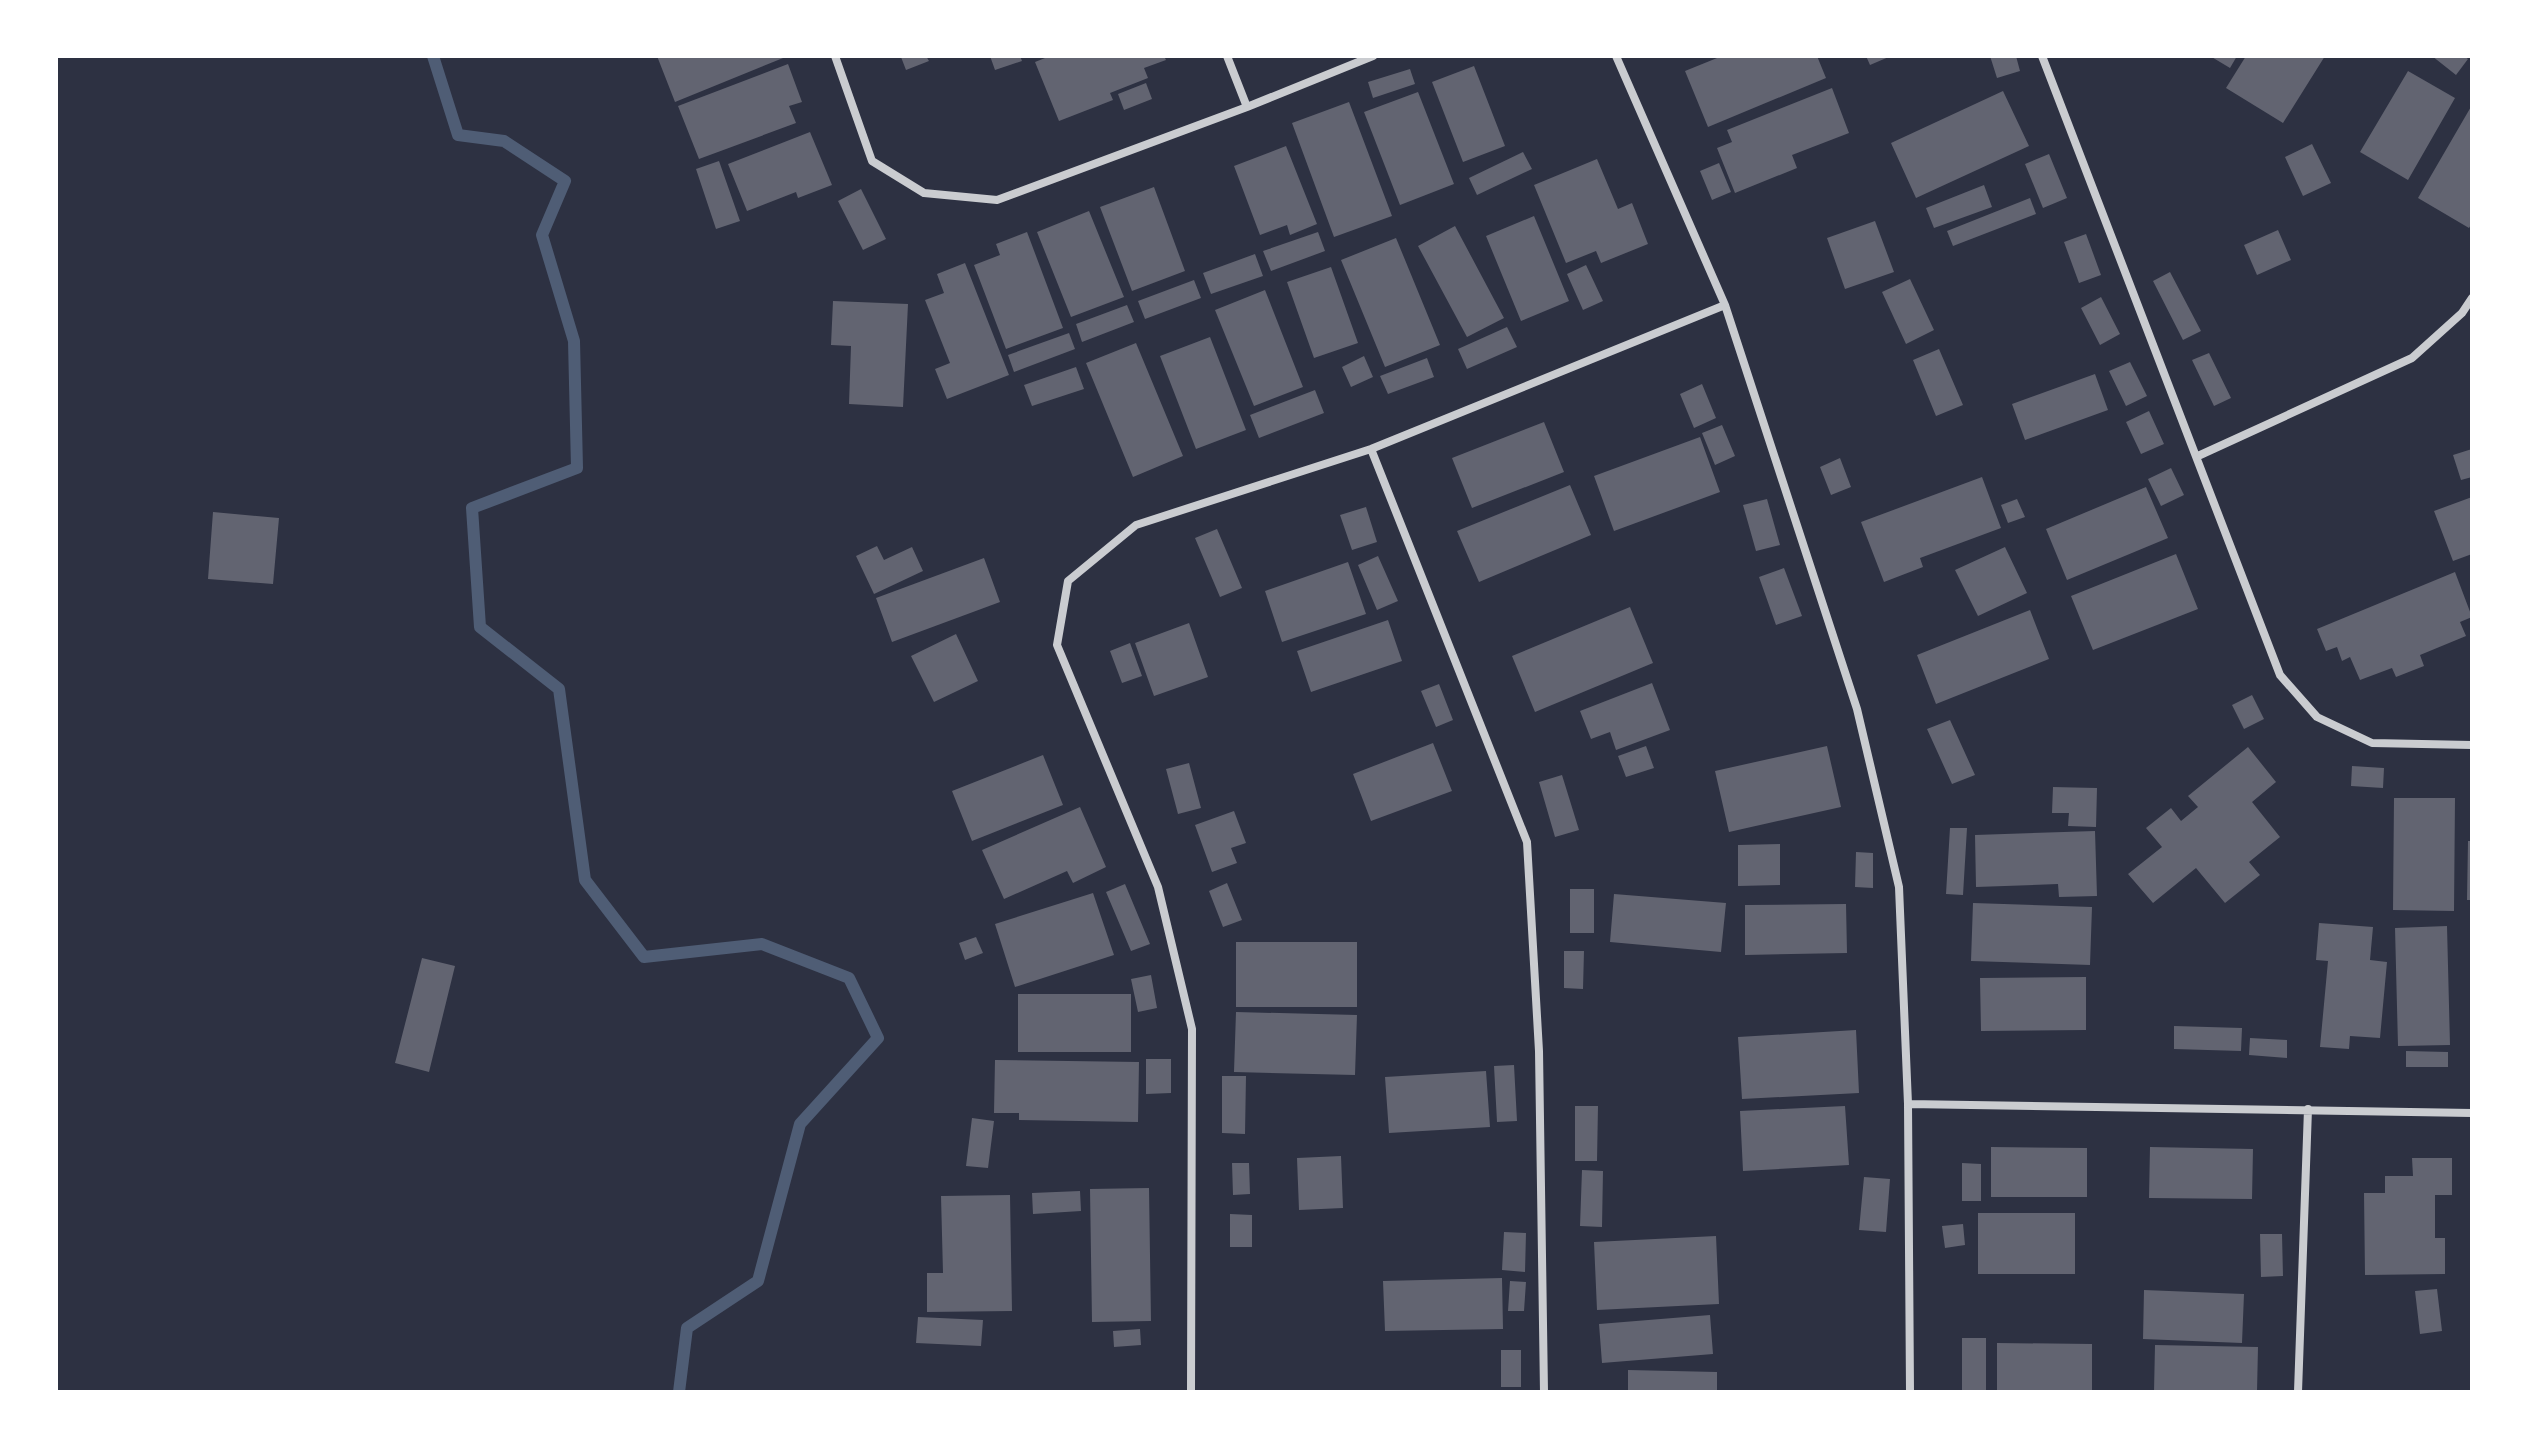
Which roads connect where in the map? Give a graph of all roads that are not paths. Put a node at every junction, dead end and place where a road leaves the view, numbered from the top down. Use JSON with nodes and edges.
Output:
{"nodes":[{"id":1,"x":835,"y":56,"type":"edge"},
{"id":2,"x":1227,"y":56,"type":"edge"},
{"id":3,"x":1373,"y":56,"type":"edge"},
{"id":4,"x":1616,"y":56,"type":"edge"},
{"id":5,"x":2042,"y":56,"type":"edge"},
{"id":6,"x":1247,"y":107,"type":"junction"},
{"id":7,"x":2472,"y":298,"type":"edge"},
{"id":8,"x":1725,"y":305,"type":"junction"},
{"id":9,"x":1371,"y":449,"type":"junction"},
{"id":10,"x":2198,"y":456,"type":"junction"},
{"id":11,"x":2472,"y":745,"type":"edge"},
{"id":12,"x":1908,"y":1104,"type":"junction"},
{"id":13,"x":2308,"y":1109,"type":"junction"},
{"id":14,"x":2472,"y":1113,"type":"edge"},
{"id":15,"x":1191,"y":1392,"type":"edge"},
{"id":16,"x":1544,"y":1392,"type":"edge"},
{"id":17,"x":1910,"y":1392,"type":"edge"},
{"id":18,"x":2298,"y":1392,"type":"edge"}],
"edges":[{"from":1,"to":6,"type":"street"},
{"from":2,"to":6,"type":"street"},
{"from":3,"to":6,"type":"street"},
{"from":4,"to":8,"type":"street"},
{"from":5,"to":10,"type":"street"},
{"from":7,"to":10,"type":"street"},
{"from":8,"to":9,"type":"street"},
{"from":8,"to":12,"type":"street"},
{"from":9,"to":15,"type":"street"},
{"from":9,"to":16,"type":"street"},
{"from":10,"to":11,"type":"street"},
{"from":12,"to":13,"type":"street"},
{"from":12,"to":17,"type":"street"},
{"from":13,"to":14,"type":"street"},
{"from":13,"to":18,"type":"street"}]}
